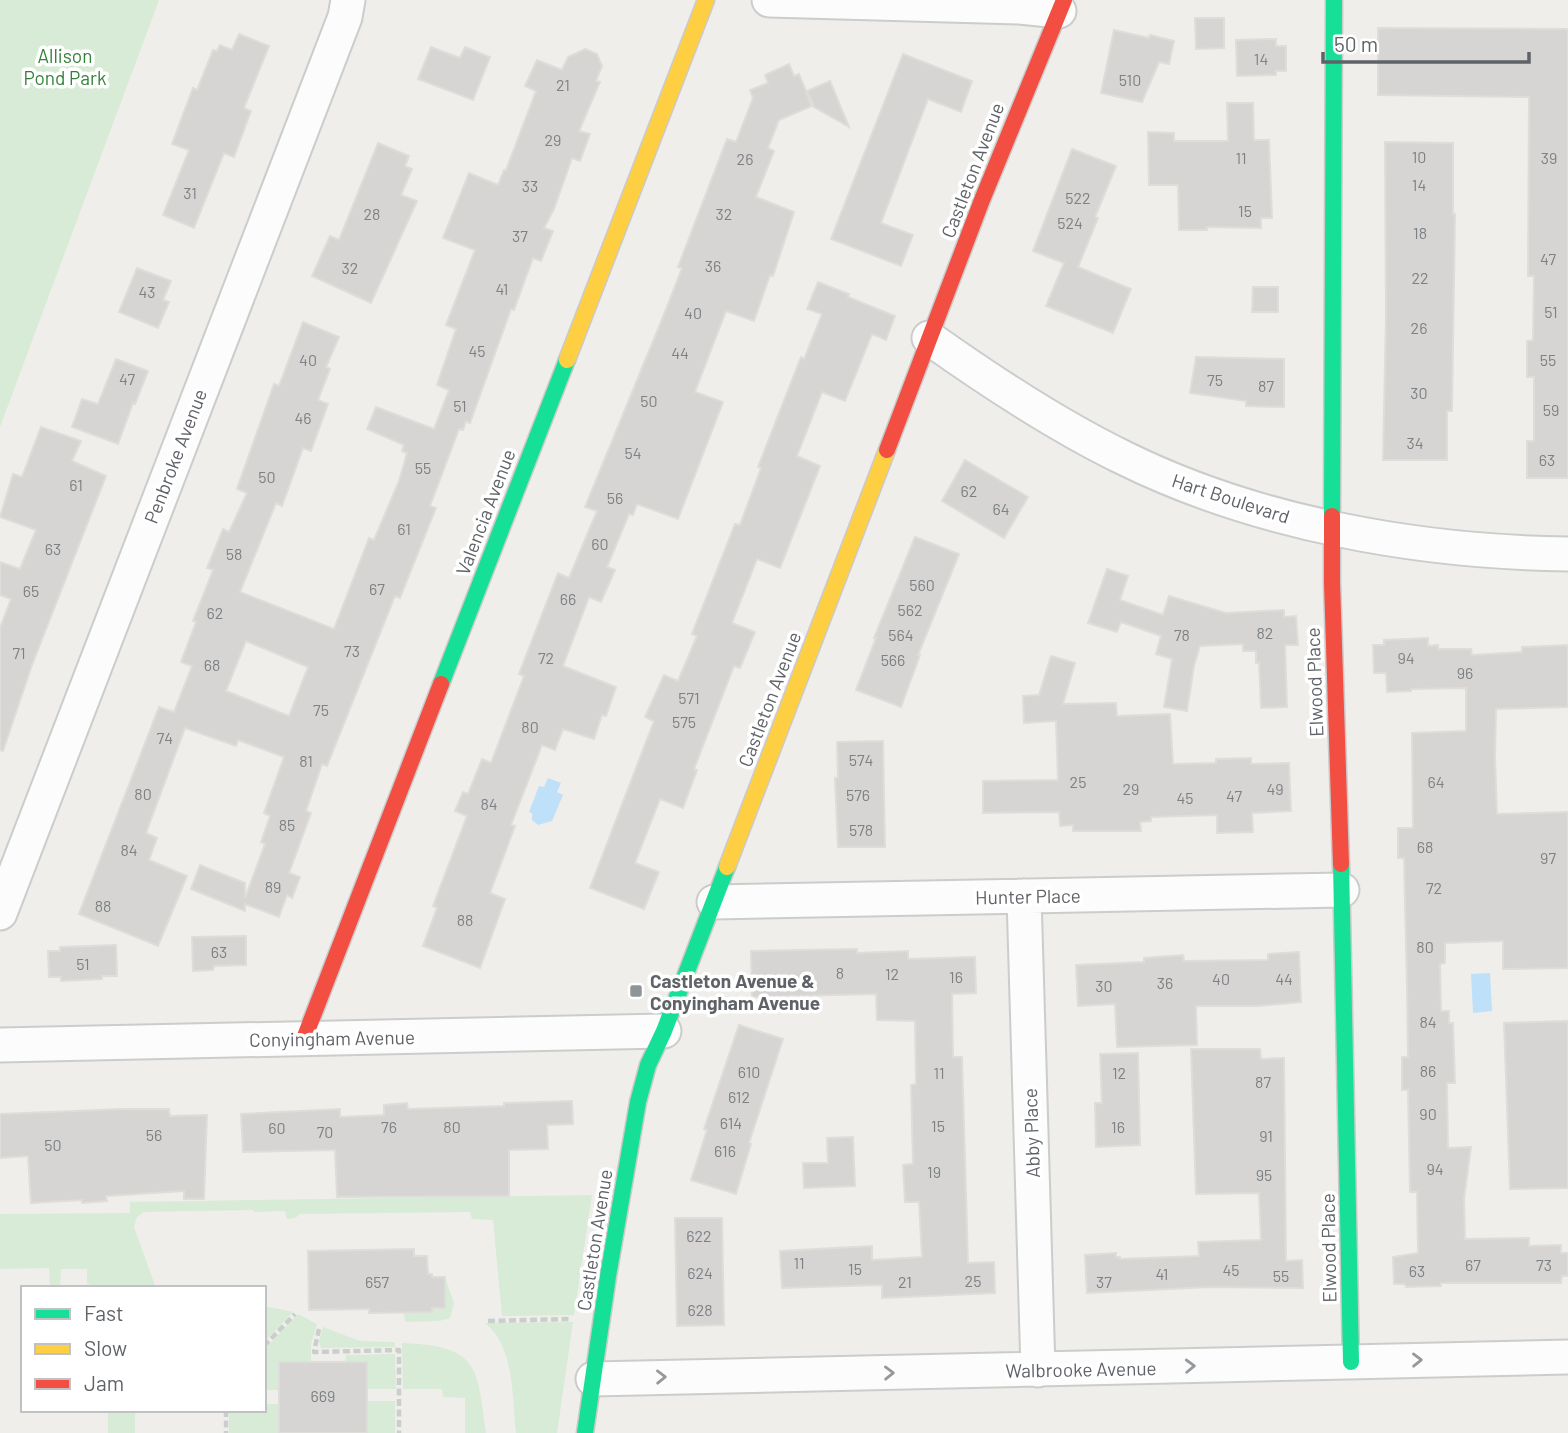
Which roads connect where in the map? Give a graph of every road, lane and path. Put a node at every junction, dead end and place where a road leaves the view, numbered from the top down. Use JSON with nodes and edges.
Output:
{"nodes":[{"id":1,"x":348,"y":0,"type":"edge"},
{"id":2,"x":706,"y":0,"type":"edge"},
{"id":3,"x":769,"y":0,"type":"edge"},
{"id":4,"x":1334,"y":0,"type":"edge"},
{"id":5,"x":1061,"y":6,"type":"edge"},
{"id":6,"x":929,"y":338,"type":"junction"},
{"id":7,"x":1332,"y":530,"type":"junction"},
{"id":8,"x":1568,"y":554,"type":"edge"},
{"id":9,"x":1342,"y":890,"type":"junction"},
{"id":10,"x":1024,"y":897,"type":"junction"},
{"id":11,"x":714,"y":902,"type":"junction"},
{"id":12,"x":0,"y":912,"type":"edge"},
{"id":13,"x":663,"y":1031,"type":"junction"},
{"id":14,"x":304,"y":1039,"type":"junction"},
{"id":15,"x":0,"y":1045,"type":"edge"},
{"id":16,"x":295,"y":1314,"type":"dead end"},
{"id":17,"x":575,"y":1319,"type":"dead end"},
{"id":18,"x":488,"y":1321,"type":"dead end"},
{"id":19,"x":318,"y":1329,"type":"dead end"},
{"id":20,"x":266,"y":1344,"type":"edge"},
{"id":21,"x":1568,"y":1357,"type":"edge"},
{"id":22,"x":1351,"y":1362,"type":"junction"},
{"id":23,"x":1038,"y":1370,"type":"junction"},
{"id":24,"x":593,"y":1379,"type":"junction"},
{"id":25,"x":226,"y":1412,"type":"edge"},
{"id":26,"x":226,"y":1433,"type":"edge"},
{"id":27,"x":399,"y":1433,"type":"edge"},
{"id":28,"x":586,"y":1433,"type":"edge"}],
"edges":[{"from":1,"to":12,"type":"street","name":"Penbroke Avenue"},
{"from":2,"to":14,"type":"street","name":"Valencia Avenue"},
{"from":3,"to":5,"type":"street"},
{"from":4,"to":7,"type":"street","name":"Elwood Place"},
{"from":5,"to":6,"type":"street","name":"Castleton Avenue"},
{"from":6,"to":7,"type":"street","name":"Hart Boulevard"},
{"from":6,"to":11,"type":"street","name":"Castleton Avenue"},
{"from":7,"to":8,"type":"street","name":"Hart Boulevard"},
{"from":7,"to":9,"type":"street","name":"Elwood Place"},
{"from":9,"to":10,"type":"street","name":"Hunter Place"},
{"from":9,"to":22,"type":"street","name":"Elwood Place"},
{"from":10,"to":11,"type":"street","name":"Hunter Place"},
{"from":10,"to":23,"type":"street","name":"Abby Place"},
{"from":11,"to":13,"type":"street","name":"Castleton Avenue"},
{"from":13,"to":14,"type":"street","name":"Conyingham Avenue"},
{"from":13,"to":24,"type":"street","name":"Castleton Avenue"},
{"from":14,"to":15,"type":"street","name":"Conyingham Avenue"},
{"from":16,"to":20,"type":"path"},
{"from":17,"to":18,"type":"path"},
{"from":19,"to":27,"type":"path"},
{"from":22,"to":21,"type":"street","name":"Walbrooke Avenue","one_way":true},
{"from":23,"to":22,"type":"street","name":"Walbrooke Avenue","one_way":true},
{"from":24,"to":23,"type":"street","name":"Walbrooke Avenue","one_way":true},
{"from":24,"to":28,"type":"street","name":"Castleton Avenue"},
{"from":25,"to":26,"type":"path"}]}
